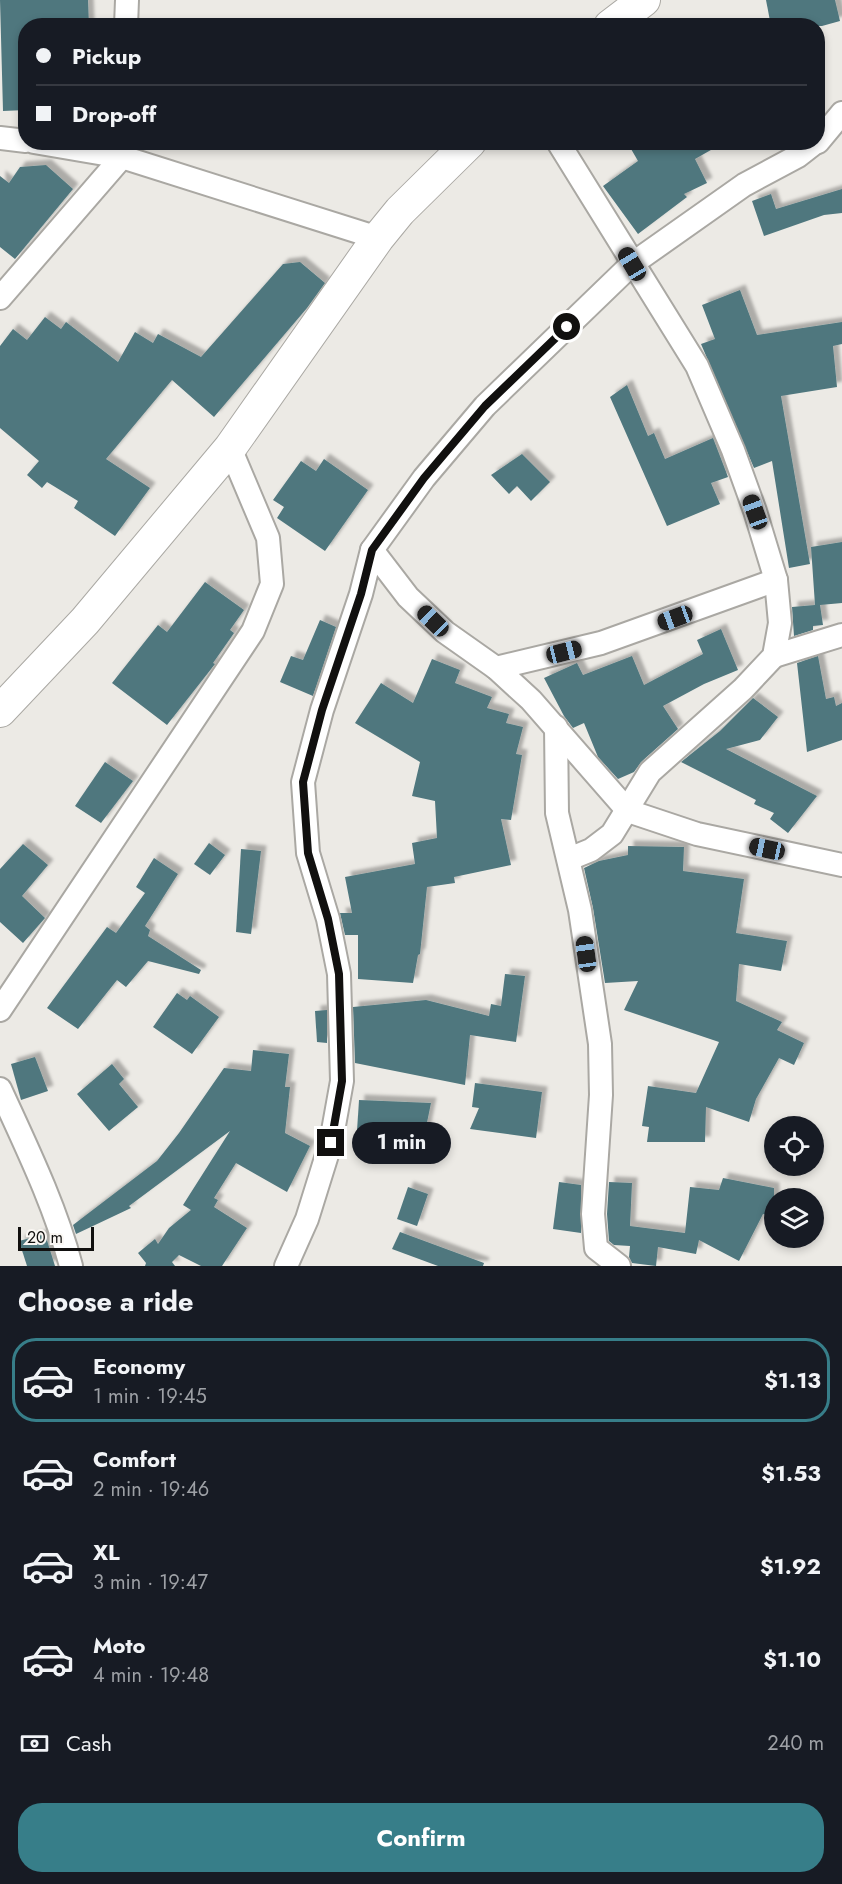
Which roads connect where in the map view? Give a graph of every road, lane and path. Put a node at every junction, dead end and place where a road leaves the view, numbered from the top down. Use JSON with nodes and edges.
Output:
{"nodes":[{"id":1,"x":127,"y":0,"type":"edge"},
{"id":2,"x":644,"y":0,"type":"edge"},
{"id":3,"x":126,"y":18,"type":"edge"},
{"id":4,"x":620,"y":18,"type":"edge"},
{"id":5,"x":842,"y":113,"type":"edge"},
{"id":6,"x":825,"y":133,"type":"edge"},
{"id":7,"x":0,"y":138,"type":"edge"},
{"id":8,"x":18,"y":140,"type":"edge"},
{"id":9,"x":123,"y":150,"type":"edge"},
{"id":10,"x":462,"y":150,"type":"edge"},
{"id":11,"x":563,"y":150,"type":"edge"},
{"id":12,"x":806,"y":150,"type":"edge"},
{"id":13,"x":378,"y":238,"type":"junction"},
{"id":14,"x":632,"y":264,"type":"junction"},
{"id":15,"x":0,"y":298,"type":"edge"},
{"id":16,"x":230,"y":448,"type":"junction"},
{"id":17,"x":372,"y":550,"type":"junction"},
{"id":18,"x":776,"y":580,"type":"junction"},
{"id":19,"x":842,"y":635,"type":"edge"},
{"id":20,"x":774,"y":656,"type":"junction"},
{"id":21,"x":496,"y":668,"type":"junction"},
{"id":22,"x":0,"y":711,"type":"edge"},
{"id":23,"x":556,"y":727,"type":"junction"},
{"id":24,"x":628,"y":812,"type":"junction"},
{"id":25,"x":569,"y":859,"type":"junction"},
{"id":26,"x":842,"y":865,"type":"edge"},
{"id":27,"x":0,"y":1010,"type":"edge"},
{"id":28,"x":0,"y":1089,"type":"edge"},
{"id":29,"x":71,"y":1266,"type":"edge"},
{"id":30,"x":286,"y":1266,"type":"edge"},
{"id":31,"x":619,"y":1266,"type":"edge"}],
"edges":[{"from":1,"to":3,"type":"street"},
{"from":2,"to":4,"type":"street"},
{"from":5,"to":6,"type":"street"},
{"from":7,"to":8,"type":"street"},
{"from":9,"to":13,"type":"street"},
{"from":9,"to":15,"type":"street"},
{"from":10,"to":13,"type":"street"},
{"from":11,"to":14,"type":"street"},
{"from":12,"to":14,"type":"street"},
{"from":13,"to":16,"type":"street"},
{"from":14,"to":17,"type":"street"},
{"from":14,"to":18,"type":"street"},
{"from":16,"to":22,"type":"street"},
{"from":16,"to":27,"type":"street"},
{"from":17,"to":21,"type":"street"},
{"from":17,"to":30,"type":"street"},
{"from":18,"to":20,"type":"street"},
{"from":18,"to":21,"type":"street"},
{"from":19,"to":20,"type":"street"},
{"from":20,"to":24,"type":"street"},
{"from":21,"to":23,"type":"street"},
{"from":23,"to":24,"type":"street"},
{"from":23,"to":25,"type":"street"},
{"from":24,"to":25,"type":"street"},
{"from":24,"to":26,"type":"street"},
{"from":25,"to":31,"type":"street"},
{"from":28,"to":29,"type":"street"}]}
